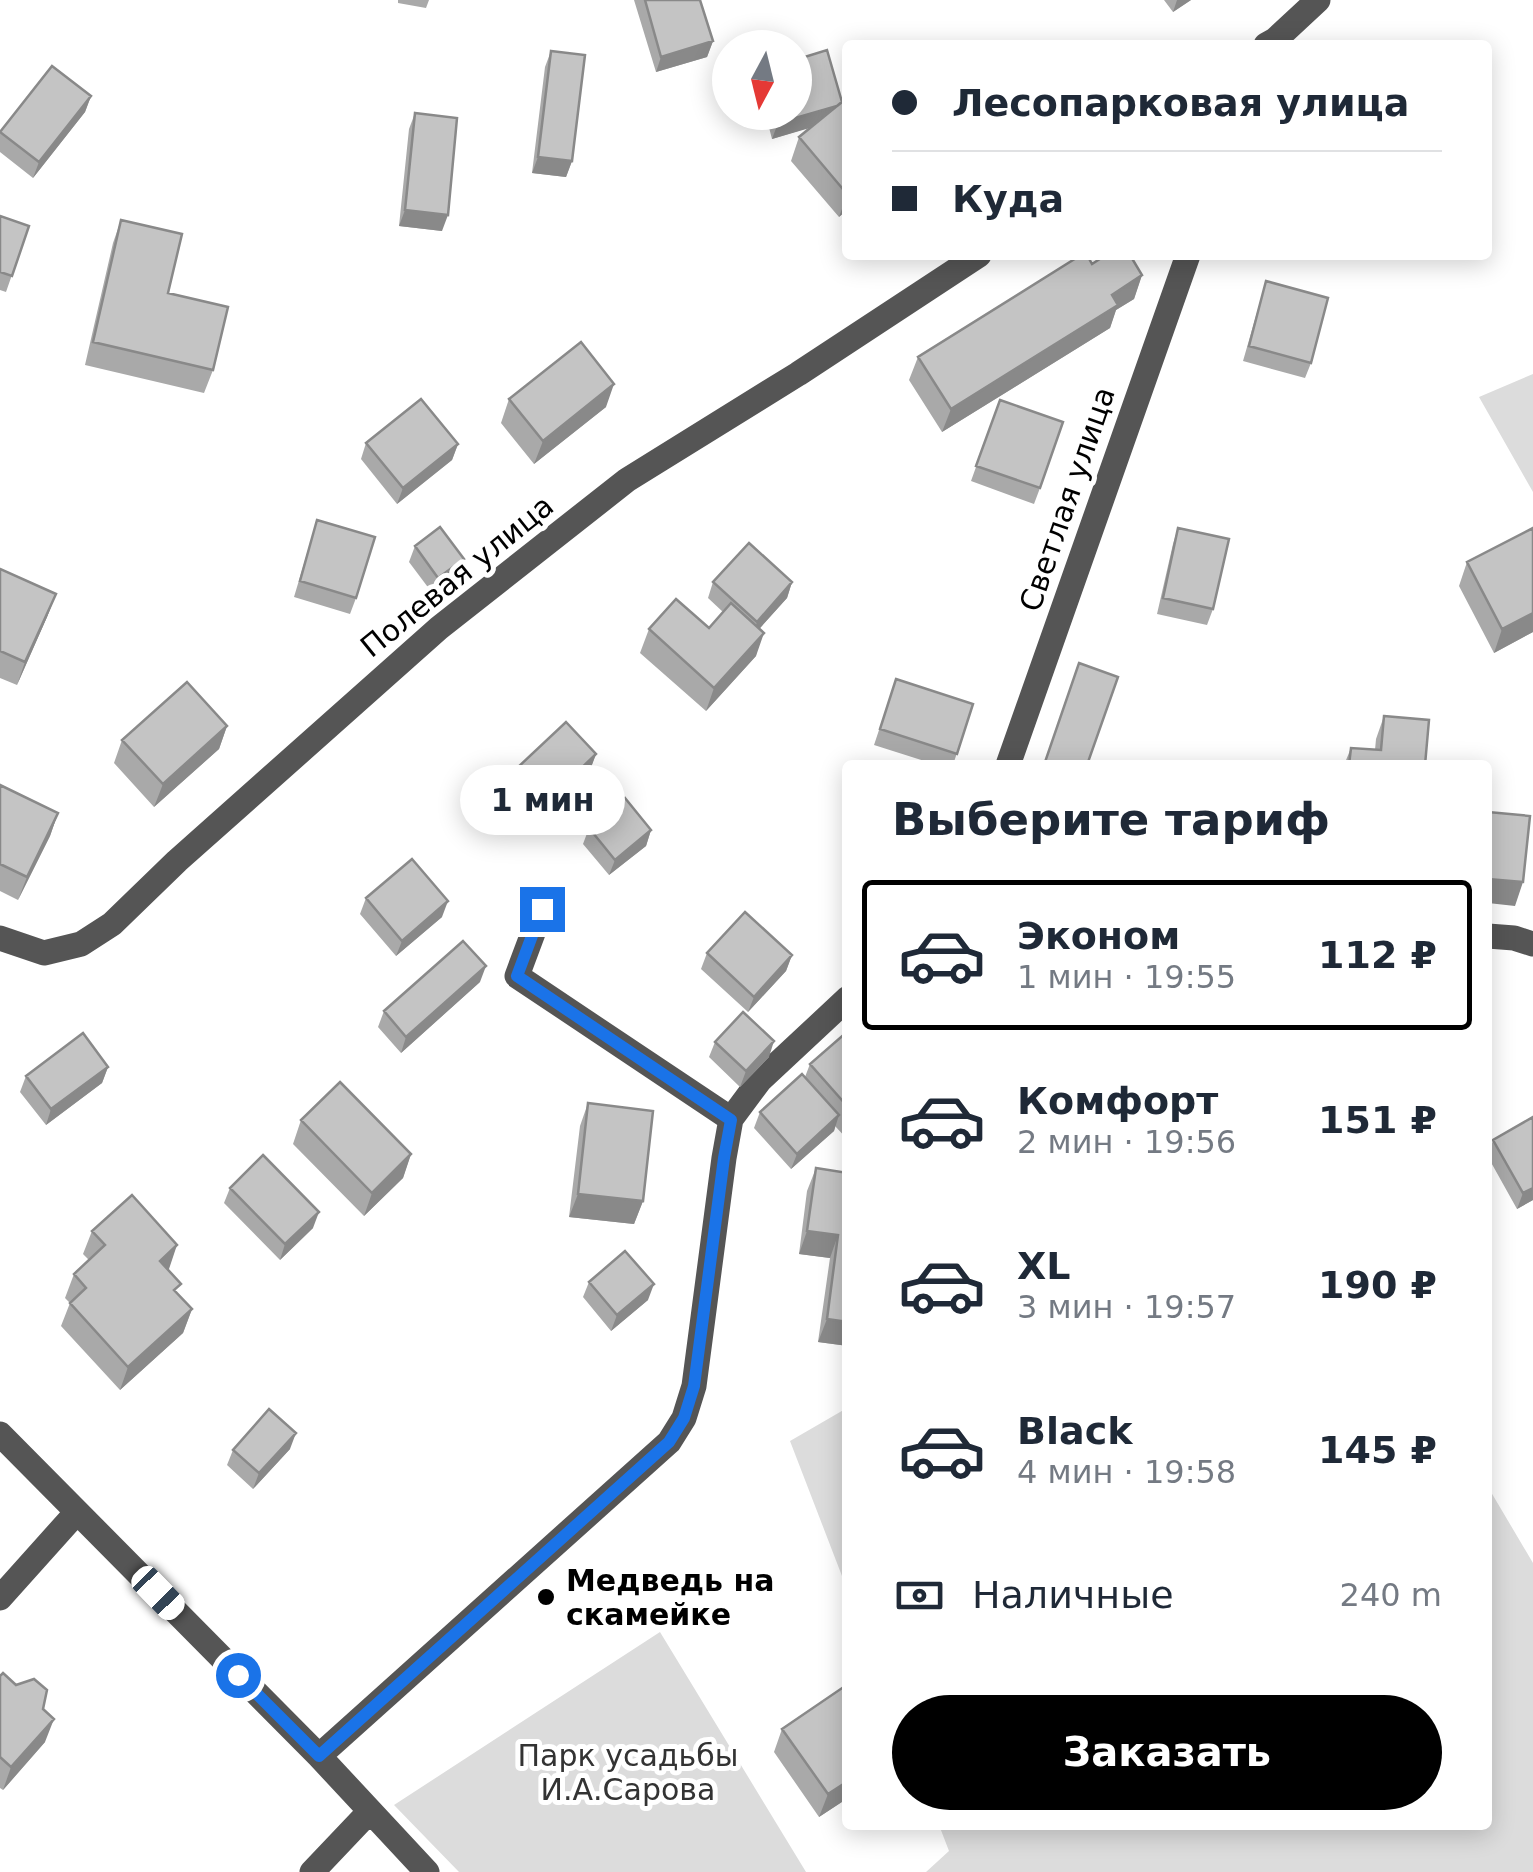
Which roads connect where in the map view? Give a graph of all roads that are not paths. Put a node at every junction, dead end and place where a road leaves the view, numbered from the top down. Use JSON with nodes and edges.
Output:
{"nodes":[{"id":1,"x":1318,"y":0,"type":"edge"},
{"id":2,"x":1275,"y":40,"type":"edge"},
{"id":3,"x":970,"y":260,"type":"edge"},
{"id":4,"x":1186,"y":260,"type":"edge"},
{"id":5,"x":1010,"y":760,"type":"edge"},
{"id":6,"x":542,"y":909,"type":"dead end"},
{"id":7,"x":1492,"y":936,"type":"edge"},
{"id":8,"x":0,"y":938,"type":"edge"},
{"id":9,"x":1533,"y":944,"type":"edge"},
{"id":10,"x":842,"y":1004,"type":"edge"},
{"id":11,"x":731,"y":1120,"type":"junction"},
{"id":12,"x":0,"y":1434,"type":"edge"},
{"id":13,"x":78,"y":1512,"type":"junction"},
{"id":14,"x":0,"y":1598,"type":"edge"},
{"id":15,"x":319,"y":1756,"type":"junction"},
{"id":16,"x":369,"y":1812,"type":"junction"},
{"id":17,"x":312,"y":1872,"type":"edge"},
{"id":18,"x":427,"y":1872,"type":"edge"}],
"edges":[{"from":1,"to":2,"type":"street"},
{"from":3,"to":8,"type":"street","name":"Полевая улица"},
{"from":4,"to":5,"type":"street","name":"Светлая улица"},
{"from":6,"to":11,"type":"street"},
{"from":7,"to":9,"type":"street"},
{"from":10,"to":11,"type":"street"},
{"from":11,"to":15,"type":"street"},
{"from":12,"to":13,"type":"street"},
{"from":13,"to":14,"type":"street"},
{"from":13,"to":15,"type":"street"},
{"from":15,"to":16,"type":"street"},
{"from":16,"to":17,"type":"street"},
{"from":16,"to":18,"type":"street"}]}
